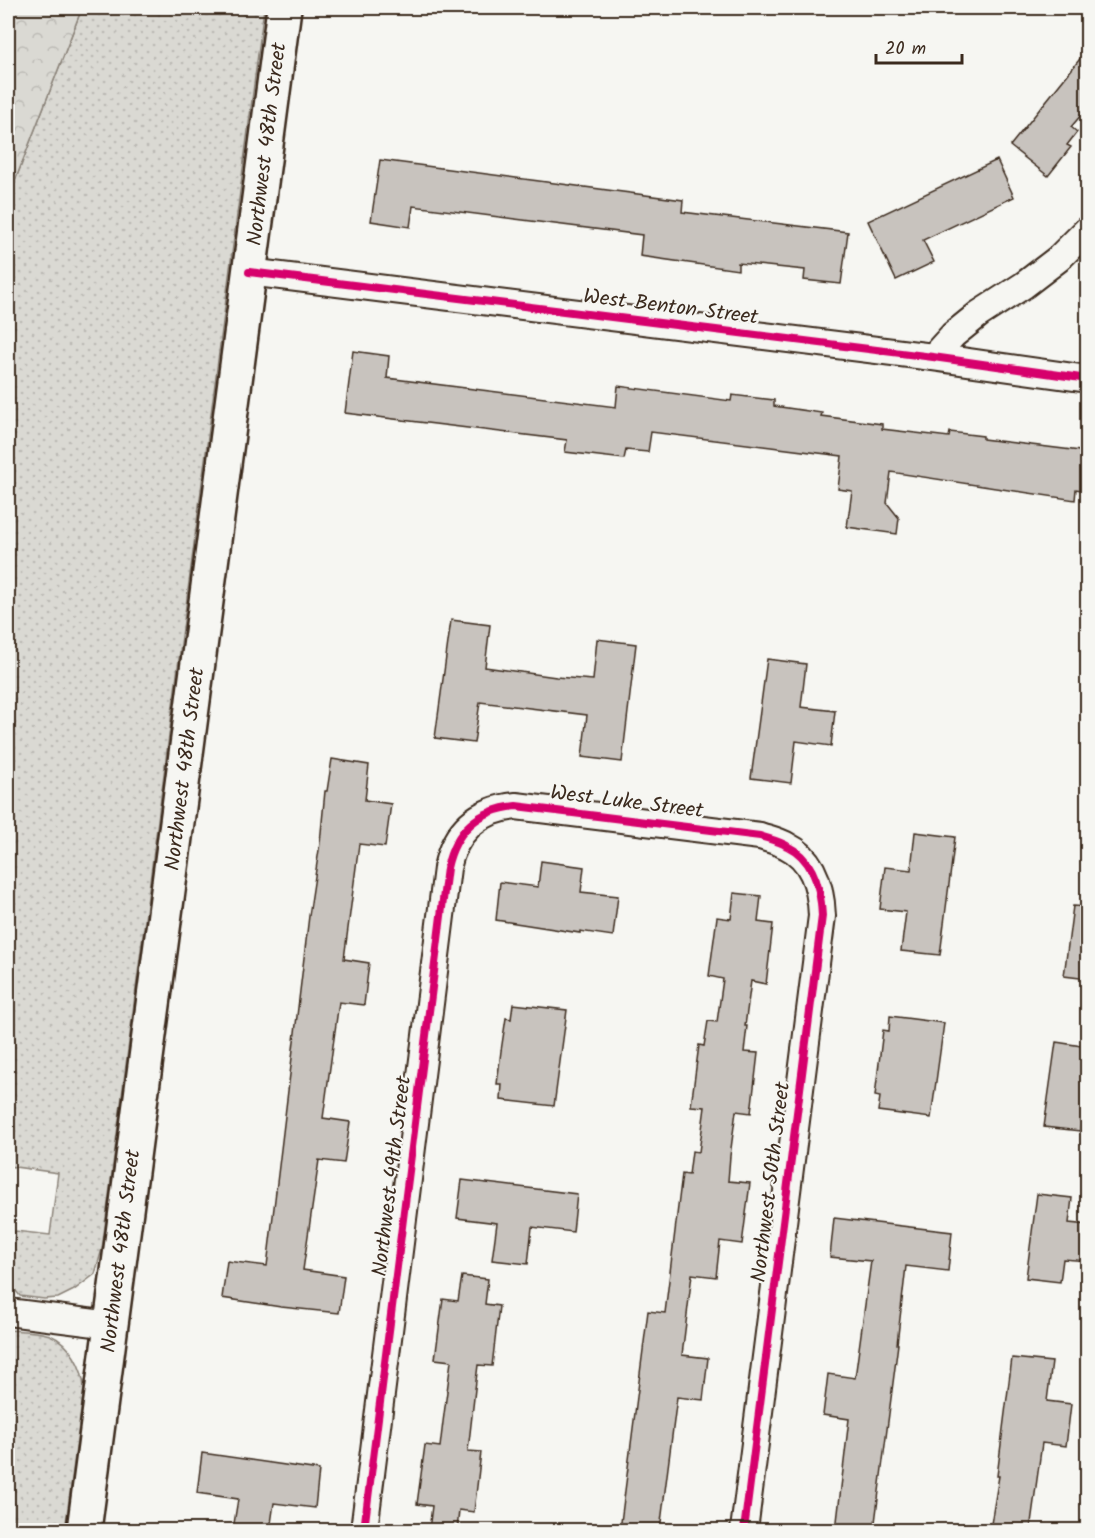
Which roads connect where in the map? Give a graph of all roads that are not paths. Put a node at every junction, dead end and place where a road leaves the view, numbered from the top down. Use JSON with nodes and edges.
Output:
{"nodes":[{"id":1,"x":284,"y":8,"type":"edge"},
{"id":2,"x":1088,"y":229,"type":"edge"},
{"id":3,"x":249,"y":272,"type":"junction"},
{"id":4,"x":933,"y":357,"type":"junction"},
{"id":5,"x":1088,"y":379,"type":"edge"},
{"id":6,"x":464,"y":830,"type":"joint"},
{"id":7,"x":790,"y":847,"type":"joint"},
{"id":8,"x":8,"y":1312,"type":"edge"},
{"id":9,"x":111,"y":1325,"type":"junction"},
{"id":10,"x":84,"y":1530,"type":"edge"},
{"id":11,"x":364,"y":1530,"type":"edge"},
{"id":12,"x":744,"y":1530,"type":"edge"}],
"edges":[{"from":1,"to":3,"type":"main road","name":"Northwest 48th Street"},
{"from":2,"to":4,"type":"street"},
{"from":3,"to":4,"type":"street","name":"West Benton Street"},
{"from":3,"to":9,"type":"main road","name":"Northwest 48th Street"},
{"from":4,"to":5,"type":"street","name":"West Benton Street"},
{"from":6,"to":7,"type":"street","name":"West Luke Street"},
{"from":6,"to":11,"type":"street","name":"Northwest 49th Street"},
{"from":7,"to":12,"type":"street","name":"Northwest 50th Street"},
{"from":8,"to":9,"type":"street"},
{"from":9,"to":10,"type":"main road","name":"Northwest 48th Street"}]}
